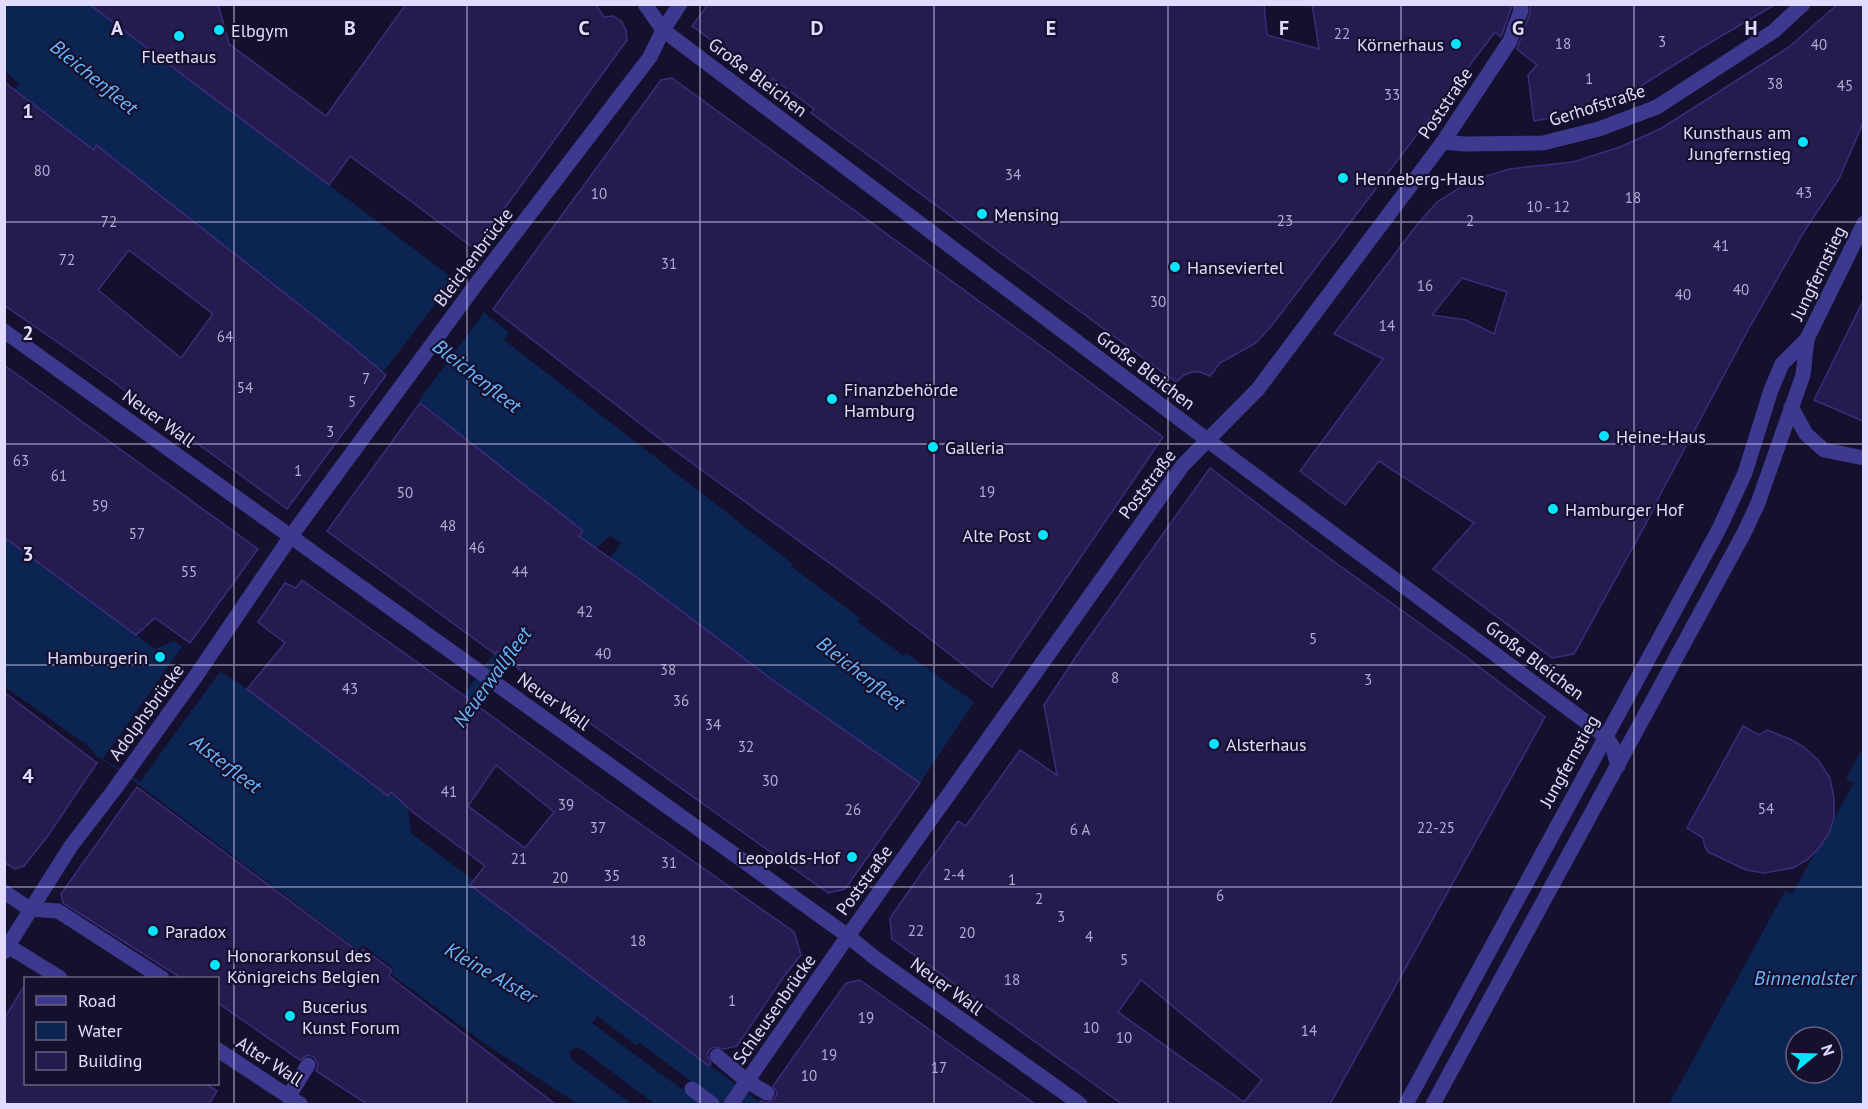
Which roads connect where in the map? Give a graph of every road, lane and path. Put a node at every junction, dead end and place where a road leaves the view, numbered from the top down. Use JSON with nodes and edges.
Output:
{"nodes":[{"id":1,"x":645,"y":4,"type":"edge"},
{"id":2,"x":680,"y":4,"type":"edge"},
{"id":3,"x":1520,"y":4,"type":"edge"},
{"id":4,"x":1803,"y":4,"type":"edge"},
{"id":5,"x":663,"y":30,"type":"junction"},
{"id":6,"x":1443,"y":142,"type":"junction"},
{"id":7,"x":1863,"y":223,"type":"edge"},
{"id":8,"x":4,"y":331,"type":"edge"},
{"id":9,"x":1807,"y":339,"type":"junction"},
{"id":10,"x":1791,"y":406,"type":"junction"},
{"id":11,"x":1208,"y":441,"type":"junction"},
{"id":12,"x":1863,"y":458,"type":"edge"},
{"id":13,"x":291,"y":536,"type":"junction"},
{"id":14,"x":1605,"y":736,"type":"junction"},
{"id":15,"x":1618,"y":766,"type":"junction"},
{"id":16,"x":4,"y":892,"type":"edge"},
{"id":17,"x":30,"y":909,"type":"junction"},
{"id":18,"x":848,"y":936,"type":"junction"},
{"id":19,"x":6,"y":949,"type":"edge"},
{"id":20,"x":58,"y":977,"type":"edge"},
{"id":21,"x":160,"y":977,"type":"edge"},
{"id":22,"x":219,"y":1051,"type":"edge"},
{"id":23,"x":717,"y":1056,"type":"dead end"},
{"id":24,"x":308,"y":1065,"type":"dead end"},
{"id":25,"x":744,"y":1086,"type":"junction"},
{"id":26,"x":692,"y":1089,"type":"dead end"},
{"id":27,"x":767,"y":1093,"type":"dead end"},
{"id":28,"x":294,"y":1101,"type":"edge"},
{"id":29,"x":712,"y":1104,"type":"edge"},
{"id":30,"x":731,"y":1104,"type":"edge"},
{"id":31,"x":1080,"y":1104,"type":"edge"},
{"id":32,"x":1406,"y":1104,"type":"edge"},
{"id":33,"x":1433,"y":1104,"type":"edge"}],
"edges":[{"from":1,"to":5,"type":"street","name":"Große Bleichen"},
{"from":2,"to":5,"type":"street","name":"Bleichenbrücke"},
{"from":3,"to":6,"type":"street","name":"Poststraße"},
{"from":4,"to":6,"type":"street","name":"Gerhofstraße"},
{"from":5,"to":11,"type":"street","name":"Große Bleichen"},
{"from":5,"to":13,"type":"street","name":"Bleichenbrücke"},
{"from":6,"to":11,"type":"street","name":"Poststraße"},
{"from":7,"to":9,"type":"street","name":"Jungfernstieg"},
{"from":8,"to":13,"type":"street","name":"Neuer Wall"},
{"from":9,"to":10,"type":"street","name":"Jungfernstieg"},
{"from":9,"to":14,"type":"street","name":"Jungfernstieg"},
{"from":10,"to":12,"type":"street"},
{"from":10,"to":15,"type":"street","name":"Jungfernstieg"},
{"from":11,"to":14,"type":"street","name":"Große Bleichen"},
{"from":11,"to":18,"type":"street","name":"Poststraße"},
{"from":13,"to":17,"type":"street","name":"Adolphsbrücke","bridge":true},
{"from":13,"to":18,"type":"street","name":"Neuer Wall"},
{"from":14,"to":15,"type":"street","name":"Große Bleichen"},
{"from":14,"to":32,"type":"street","name":"Jungfernstieg"},
{"from":15,"to":33,"type":"street","name":"Jungfernstieg"},
{"from":16,"to":17,"type":"street"},
{"from":17,"to":19,"type":"street","name":"Adolphsbrücke"},
{"from":17,"to":21,"type":"street"},
{"from":18,"to":25,"type":"street","name":"Schleusenbrücke"},
{"from":18,"to":31,"type":"street","name":"Neuer Wall"},
{"from":19,"to":20,"type":"street"},
{"from":22,"to":28,"type":"street","name":"Alter Wall"},
{"from":23,"to":25,"type":"street"},
{"from":24,"to":28,"type":"street"},
{"from":25,"to":27,"type":"street"},
{"from":25,"to":30,"type":"street","name":"Schleusenbrücke"},
{"from":26,"to":29,"type":"street"}]}
